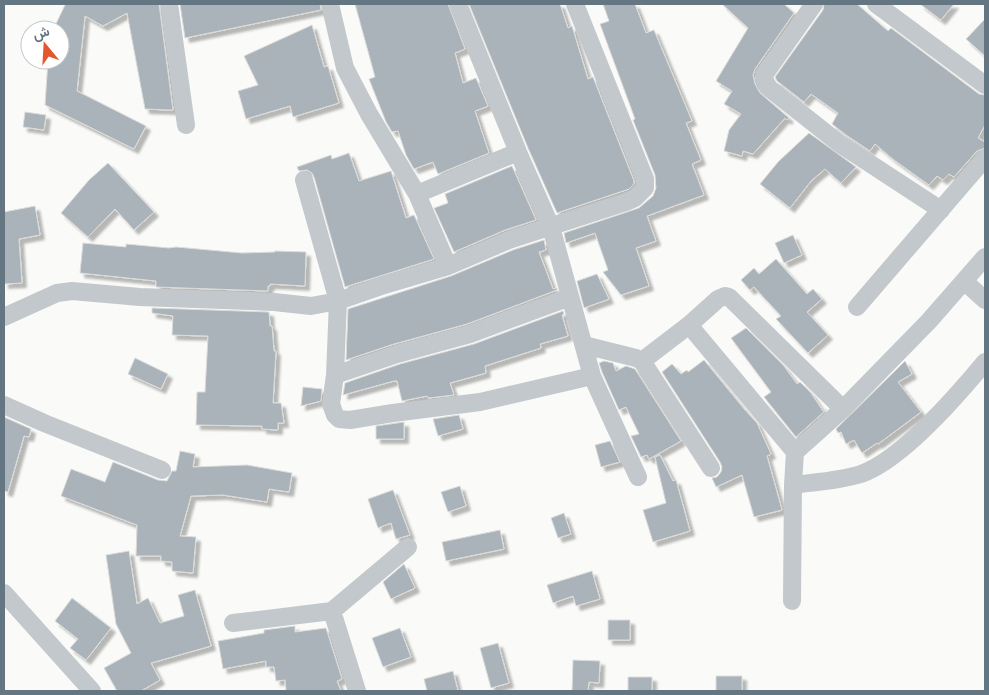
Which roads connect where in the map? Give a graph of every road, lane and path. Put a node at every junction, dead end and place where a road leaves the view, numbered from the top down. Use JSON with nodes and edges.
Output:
{"nodes":[{"id":1,"x":169,"y":4,"type":"edge"},
{"id":2,"x":330,"y":4,"type":"edge"},
{"id":3,"x":458,"y":4,"type":"edge"},
{"id":4,"x":575,"y":4,"type":"edge"},
{"id":5,"x":814,"y":4,"type":"edge"},
{"id":6,"x":876,"y":4,"type":"edge"},
{"id":7,"x":985,"y":85,"type":"edge"},
{"id":8,"x":186,"y":125,"type":"dead end"},
{"id":9,"x":518,"y":152,"type":"junction"},
{"id":10,"x":985,"y":158,"type":"edge"},
{"id":11,"x":304,"y":180,"type":"dead end"},
{"id":12,"x":417,"y":194,"type":"junction"},
{"id":13,"x":941,"y":210,"type":"junction"},
{"id":14,"x":551,"y":227,"type":"junction"},
{"id":15,"x":985,"y":257,"type":"edge"},
{"id":16,"x":448,"y":266,"type":"junction"},
{"id":17,"x":964,"y":281,"type":"junction"},
{"id":18,"x":570,"y":298,"type":"junction"},
{"id":19,"x":985,"y":300,"type":"edge"},
{"id":20,"x":338,"y":301,"type":"junction"},
{"id":21,"x":858,"y":307,"type":"dead end"},
{"id":22,"x":4,"y":317,"type":"edge"},
{"id":23,"x":689,"y":325,"type":"junction"},
{"id":24,"x":584,"y":345,"type":"junction"},
{"id":25,"x":642,"y":362,"type":"junction"},
{"id":26,"x":985,"y":362,"type":"edge"},
{"id":27,"x":335,"y":375,"type":"junction"},
{"id":28,"x":592,"y":376,"type":"junction"},
{"id":29,"x":4,"y":405,"type":"edge"},
{"id":30,"x":844,"y":410,"type":"junction"},
{"id":31,"x":795,"y":452,"type":"junction"},
{"id":32,"x":711,"y":468,"type":"dead end"},
{"id":33,"x":162,"y":470,"type":"dead end"},
{"id":34,"x":638,"y":477,"type":"dead end"},
{"id":35,"x":793,"y":485,"type":"junction"},
{"id":36,"x":408,"y":547,"type":"dead end"},
{"id":37,"x":4,"y":593,"type":"edge"},
{"id":38,"x":792,"y":601,"type":"dead end"},
{"id":39,"x":332,"y":611,"type":"junction"},
{"id":40,"x":233,"y":623,"type":"dead end"},
{"id":41,"x":92,"y":691,"type":"edge"},
{"id":42,"x":357,"y":691,"type":"edge"}],
"edges":[{"from":1,"to":8,"type":"street"},
{"from":2,"to":12,"type":"street"},
{"from":3,"to":9,"type":"street"},
{"from":4,"to":14,"type":"street"},
{"from":5,"to":13,"type":"street"},
{"from":6,"to":7,"type":"street"},
{"from":9,"to":12,"type":"street"},
{"from":9,"to":14,"type":"street"},
{"from":10,"to":13,"type":"street"},
{"from":11,"to":20,"type":"street"},
{"from":12,"to":16,"type":"street"},
{"from":13,"to":21,"type":"street"},
{"from":14,"to":16,"type":"street"},
{"from":14,"to":18,"type":"street"},
{"from":15,"to":17,"type":"street"},
{"from":16,"to":20,"type":"street"},
{"from":17,"to":19,"type":"street"},
{"from":17,"to":30,"type":"street"},
{"from":18,"to":24,"type":"street"},
{"from":18,"to":27,"type":"street"},
{"from":20,"to":22,"type":"street"},
{"from":20,"to":27,"type":"street"},
{"from":23,"to":25,"type":"street"},
{"from":23,"to":30,"type":"street"},
{"from":23,"to":31,"type":"street"},
{"from":24,"to":25,"type":"street"},
{"from":24,"to":28,"type":"street"},
{"from":25,"to":32,"type":"street"},
{"from":26,"to":35,"type":"street"},
{"from":27,"to":28,"type":"street"},
{"from":28,"to":34,"type":"street"},
{"from":29,"to":33,"type":"street"},
{"from":30,"to":31,"type":"street"},
{"from":31,"to":35,"type":"street"},
{"from":35,"to":38,"type":"street"},
{"from":36,"to":39,"type":"street"},
{"from":37,"to":41,"type":"street"},
{"from":39,"to":40,"type":"street"},
{"from":39,"to":42,"type":"street"}]}
